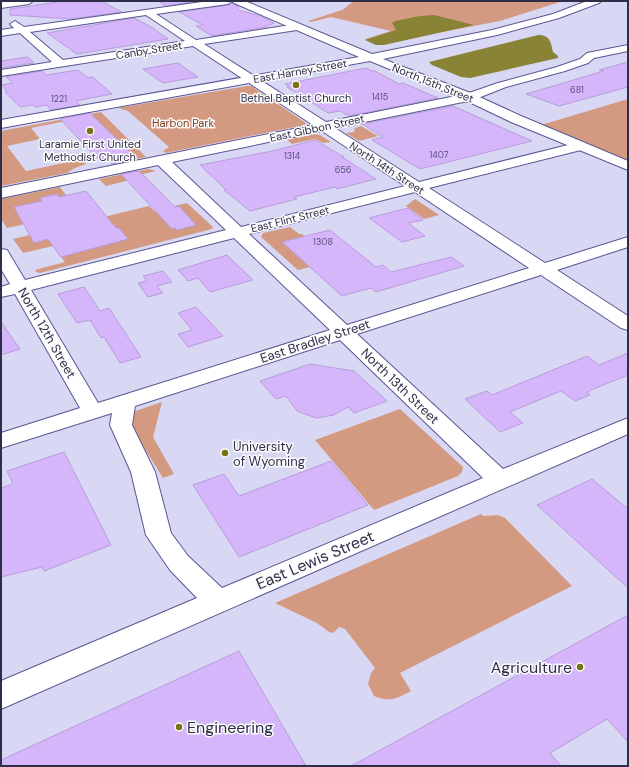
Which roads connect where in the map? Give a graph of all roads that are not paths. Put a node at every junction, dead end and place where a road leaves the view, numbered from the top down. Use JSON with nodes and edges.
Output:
{"nodes":[{"id":1,"x":29,"y":1,"type":"edge"},
{"id":2,"x":228,"y":1,"type":"edge"},
{"id":3,"x":237,"y":1,"type":"edge"},
{"id":4,"x":596,"y":1,"type":"edge"},
{"id":5,"x":1,"y":5,"type":"edge"},
{"id":6,"x":147,"y":12,"type":"junction"},
{"id":7,"x":6,"y":21,"type":"dead end"},
{"id":8,"x":297,"y":27,"type":"junction"},
{"id":9,"x":23,"y":30,"type":"junction"},
{"id":10,"x":1,"y":33,"type":"edge"},
{"id":11,"x":195,"y":43,"type":"junction"},
{"id":12,"x":628,"y":48,"type":"edge"},
{"id":13,"x":370,"y":58,"type":"junction"},
{"id":14,"x":61,"y":64,"type":"junction"},
{"id":15,"x":1,"y":73,"type":"edge"},
{"id":16,"x":251,"y":80,"type":"junction"},
{"id":17,"x":468,"y":97,"type":"junction"},
{"id":18,"x":1,"y":124,"type":"edge"},
{"id":19,"x":324,"y":126,"type":"junction"},
{"id":20,"x":580,"y":146,"type":"junction"},
{"id":21,"x":161,"y":160,"type":"junction"},
{"id":22,"x":628,"y":166,"type":"edge"},
{"id":23,"x":417,"y":187,"type":"junction"},
{"id":24,"x":1,"y":193,"type":"edge"},
{"id":25,"x":238,"y":232,"type":"junction"},
{"id":26,"x":628,"y":242,"type":"edge"},
{"id":27,"x":1,"y":254,"type":"edge"},
{"id":28,"x":542,"y":269,"type":"junction"},
{"id":29,"x":20,"y":287,"type":"junction"},
{"id":30,"x":1,"y":292,"type":"edge"},
{"id":31,"x":628,"y":324,"type":"edge"},
{"id":32,"x":344,"y":332,"type":"junction"},
{"id":33,"x":125,"y":402,"type":"junction"},
{"id":34,"x":92,"y":412,"type":"junction"},
{"id":35,"x":628,"y":425,"type":"edge"},
{"id":36,"x":1,"y":441,"type":"edge"},
{"id":37,"x":500,"y":480,"type":"junction"},
{"id":38,"x":218,"y":601,"type":"junction"},
{"id":39,"x":1,"y":695,"type":"edge"}],
"edges":[{"from":1,"to":5,"type":"street"},
{"from":2,"to":6,"type":"street"},
{"from":3,"to":8,"type":"main road","name":"North 15th Street"},
{"from":4,"to":13,"type":"main road","name":"East Harney Street"},
{"from":6,"to":9,"type":"street"},
{"from":6,"to":11,"type":"street","name":"North 14th Street"},
{"from":7,"to":9,"type":"street"},
{"from":8,"to":11,"type":"street","name":"Canby Street"},
{"from":8,"to":13,"type":"main road","name":"North 15th Street"},
{"from":9,"to":10,"type":"street"},
{"from":9,"to":14,"type":"street"},
{"from":11,"to":14,"type":"street","name":"Canby Street"},
{"from":11,"to":16,"type":"street","name":"North 14th Street"},
{"from":12,"to":17,"type":"street","name":"East Gibbon Street"},
{"from":13,"to":16,"type":"main road","name":"East Harney Street"},
{"from":13,"to":17,"type":"main road","name":"North 15th Street"},
{"from":14,"to":15,"type":"street","name":"Canby Street"},
{"from":16,"to":18,"type":"main road","name":"East Harney Street"},
{"from":16,"to":19,"type":"street","name":"North 14th Street"},
{"from":17,"to":19,"type":"street","name":"East Gibbon Street"},
{"from":17,"to":20,"type":"main road","name":"North 15th Street"},
{"from":19,"to":21,"type":"street","name":"East Gibbon Street"},
{"from":19,"to":23,"type":"street","name":"North 14th Street"},
{"from":20,"to":22,"type":"main road","name":"North 15th Street"},
{"from":20,"to":23,"type":"street","name":"East Flint Street"},
{"from":21,"to":24,"type":"street","name":"East Gibbon Street"},
{"from":21,"to":25,"type":"street","name":"North 13th Street"},
{"from":23,"to":25,"type":"street","name":"East Flint Street"},
{"from":23,"to":28,"type":"street","name":"North 14th Street"},
{"from":25,"to":29,"type":"street","name":"East Flint Street"},
{"from":25,"to":32,"type":"street","name":"North 13th Street"},
{"from":26,"to":28,"type":"street","name":"East Bradley Street"},
{"from":27,"to":29,"type":"street","name":"North 12th Street"},
{"from":28,"to":31,"type":"street","name":"North 14th Street"},
{"from":28,"to":32,"type":"street","name":"East Bradley Street"},
{"from":29,"to":30,"type":"street","name":"East Flint Street"},
{"from":29,"to":34,"type":"street","name":"North 12th Street"},
{"from":32,"to":33,"type":"street","name":"East Bradley Street"},
{"from":32,"to":37,"type":"street","name":"North 13th Street"},
{"from":33,"to":34,"type":"street","name":"East Bradley Street"},
{"from":33,"to":38,"type":"street"},
{"from":34,"to":36,"type":"street","name":"East Bradley Street"},
{"from":35,"to":37,"type":"street","name":"East Lewis Street"},
{"from":37,"to":38,"type":"street","name":"East Lewis Street"},
{"from":38,"to":39,"type":"street","name":"East Lewis Street"}]}
